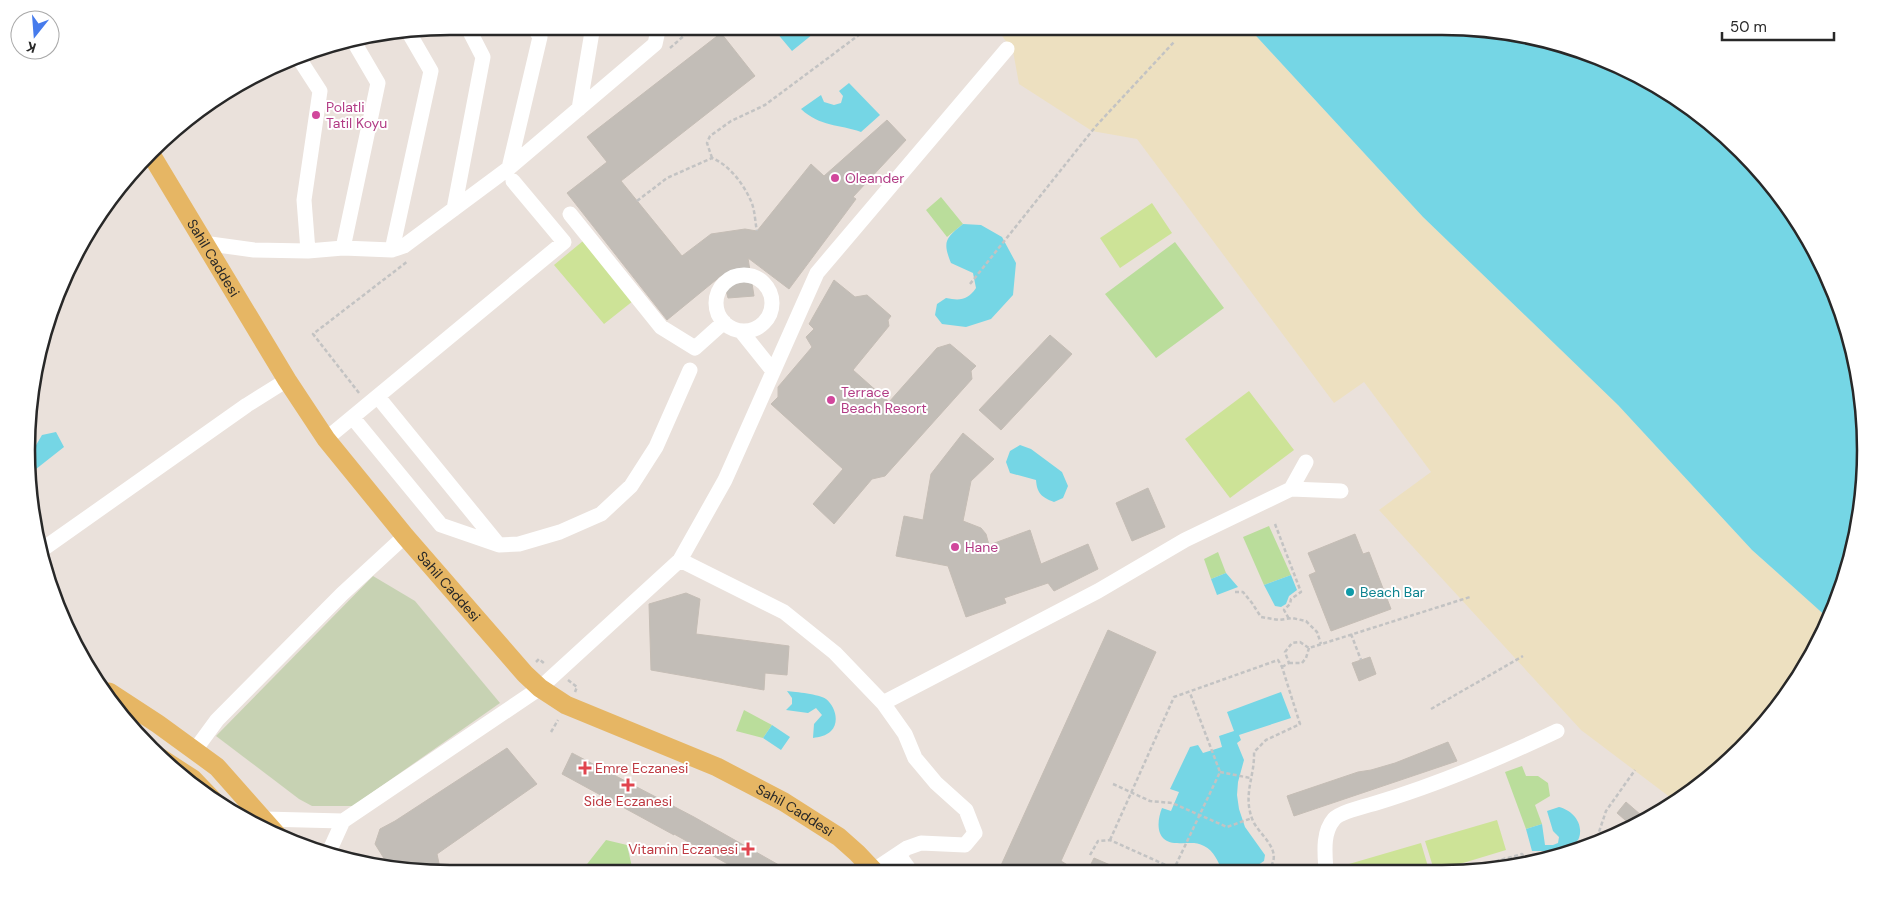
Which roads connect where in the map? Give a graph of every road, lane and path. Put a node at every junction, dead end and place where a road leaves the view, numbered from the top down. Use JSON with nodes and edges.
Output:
{"nodes":[{"id":1,"x":472,"y":35,"type":"edge"},
{"id":2,"x":539,"y":35,"type":"edge"},
{"id":3,"x":591,"y":35,"type":"edge"},
{"id":4,"x":657,"y":35,"type":"edge"},
{"id":5,"x":859,"y":35,"type":"edge"},
{"id":6,"x":411,"y":37,"type":"edge"},
{"id":7,"x":1174,"y":42,"type":"dead end"},
{"id":8,"x":356,"y":46,"type":"edge"},
{"id":9,"x":1007,"y":49,"type":"dead end"},
{"id":10,"x":302,"y":63,"type":"edge"},
{"id":11,"x":579,"y":109,"type":"junction"},
{"id":12,"x":712,"y":158,"type":"junction"},
{"id":13,"x":154,"y":160,"type":"edge"},
{"id":14,"x":511,"y":174,"type":"junction"},
{"id":15,"x":638,"y":202,"type":"dead end"},
{"id":16,"x":454,"y":209,"type":"junction"},
{"id":17,"x":570,"y":214,"type":"dead end"},
{"id":18,"x":758,"y":231,"type":"dead end"},
{"id":19,"x":203,"y":243,"type":"junction"},
{"id":20,"x":343,"y":248,"type":"junction"},
{"id":21,"x":392,"y":250,"type":"junction"},
{"id":22,"x":308,"y":251,"type":"junction"},
{"id":23,"x":413,"y":257,"type":"dead end"},
{"id":24,"x":970,"y":284,"type":"dead end"},
{"id":25,"x":724,"y":322,"type":"junction"},
{"id":26,"x":741,"y":331,"type":"junction"},
{"id":27,"x":690,"y":370,"type":"dead end"},
{"id":28,"x":773,"y":371,"type":"junction"},
{"id":29,"x":287,"y":380,"type":"junction"},
{"id":30,"x":373,"y":401,"type":"junction"},
{"id":31,"x":353,"y":418,"type":"junction"},
{"id":32,"x":326,"y":440,"type":"junction"},
{"id":33,"x":1306,"y":462,"type":"dead end"},
{"id":34,"x":1291,"y":489,"type":"junction"},
{"id":35,"x":1341,"y":491,"type":"dead end"},
{"id":36,"x":1275,"y":524,"type":"dead end"},
{"id":37,"x":405,"y":536,"type":"junction"},
{"id":38,"x":499,"y":545,"type":"junction"},
{"id":39,"x":47,"y":546,"type":"edge"},
{"id":40,"x":680,"y":560,"type":"junction"},
{"id":41,"x":1235,"y":592,"type":"dead end"},
{"id":42,"x":1470,"y":596,"type":"dead end"},
{"id":43,"x":1289,"y":619,"type":"junction"},
{"id":44,"x":1351,"y":634,"type":"junction"},
{"id":45,"x":1321,"y":644,"type":"junction"},
{"id":46,"x":1309,"y":648,"type":"junction"},
{"id":47,"x":1523,"y":656,"type":"dead end"},
{"id":48,"x":1361,"y":660,"type":"dead end"},
{"id":49,"x":1289,"y":663,"type":"junction"},
{"id":50,"x":1282,"y":668,"type":"junction"},
{"id":51,"x":540,"y":688,"type":"junction"},
{"id":52,"x":1190,"y":693,"type":"junction"},
{"id":53,"x":117,"y":697,"type":"edge"},
{"id":54,"x":882,"y":703,"type":"junction"},
{"id":55,"x":1432,"y":709,"type":"dead end"},
{"id":56,"x":1557,"y":731,"type":"dead end"},
{"id":57,"x":195,"y":750,"type":"junction"},
{"id":58,"x":1635,"y":770,"type":"dead end"},
{"id":59,"x":1219,"y":773,"type":"junction"},
{"id":60,"x":1250,"y":778,"type":"junction"},
{"id":61,"x":1113,"y":784,"type":"dead end"},
{"id":62,"x":1132,"y":792,"type":"junction"},
{"id":63,"x":1199,"y":814,"type":"junction"},
{"id":64,"x":264,"y":818,"type":"junction"},
{"id":65,"x":1252,"y":818,"type":"junction"},
{"id":66,"x":342,"y":821,"type":"junction"},
{"id":67,"x":268,"y":823,"type":"edge"},
{"id":68,"x":1598,"y":834,"type":"edge"},
{"id":69,"x":1110,"y":840,"type":"junction"},
{"id":70,"x":331,"y":847,"type":"edge"},
{"id":71,"x":898,"y":854,"type":"junction"},
{"id":72,"x":1090,"y":855,"type":"dead end"},
{"id":73,"x":1524,"y":857,"type":"edge"},
{"id":74,"x":1497,"y":861,"type":"edge"},
{"id":75,"x":866,"y":865,"type":"edge"},
{"id":76,"x":883,"y":865,"type":"edge"},
{"id":77,"x":906,"y":865,"type":"edge"},
{"id":78,"x":1163,"y":865,"type":"edge"},
{"id":79,"x":1176,"y":865,"type":"edge"},
{"id":80,"x":1272,"y":865,"type":"edge"},
{"id":81,"x":1326,"y":865,"type":"edge"}],
"edges":[{"from":1,"to":16,"type":"street"},
{"from":2,"to":14,"type":"street"},
{"from":3,"to":11,"type":"street"},
{"from":4,"to":11,"type":"street"},
{"from":5,"to":12,"type":"path"},
{"from":6,"to":21,"type":"street"},
{"from":7,"to":24,"type":"path"},
{"from":8,"to":20,"type":"street"},
{"from":9,"to":28,"type":"street"},
{"from":10,"to":22,"type":"street"},
{"from":11,"to":14,"type":"street"},
{"from":12,"to":15,"type":"path"},
{"from":12,"to":18,"type":"path"},
{"from":13,"to":19,"type":"main road","name":"Sahil Caddesi"},
{"from":14,"to":16,"type":"street"},
{"from":14,"to":30,"type":"street"},
{"from":16,"to":21,"type":"street"},
{"from":17,"to":25,"type":"street"},
{"from":19,"to":22,"type":"street"},
{"from":19,"to":29,"type":"main road","name":"Sahil Caddesi"},
{"from":20,"to":21,"type":"street"},
{"from":20,"to":22,"type":"street"},
{"from":23,"to":30,"type":"path"},
{"from":25,"to":26,"type":"street"},
{"from":25,"to":26,"type":"street"},
{"from":26,"to":28,"type":"street"},
{"from":27,"to":38,"type":"street"},
{"from":28,"to":40,"type":"street"},
{"from":29,"to":32,"type":"main road","name":"Sahil Caddesi"},
{"from":29,"to":39,"type":"street"},
{"from":30,"to":31,"type":"street"},
{"from":30,"to":38,"type":"street"},
{"from":31,"to":32,"type":"street"},
{"from":31,"to":38,"type":"street"},
{"from":32,"to":37,"type":"main road","name":"Sahil Caddesi"},
{"from":33,"to":34,"type":"street"},
{"from":34,"to":35,"type":"street"},
{"from":34,"to":54,"type":"street"},
{"from":36,"to":43,"type":"path"},
{"from":37,"to":51,"type":"main road","name":"Sahil Caddesi"},
{"from":37,"to":57,"type":"street"},
{"from":40,"to":51,"type":"street"},
{"from":40,"to":54,"type":"street"},
{"from":41,"to":43,"type":"path"},
{"from":42,"to":44,"type":"path"},
{"from":43,"to":45,"type":"path"},
{"from":44,"to":45,"type":"path"},
{"from":44,"to":48,"type":"path"},
{"from":45,"to":46,"type":"path"},
{"from":46,"to":49,"type":"path"},
{"from":46,"to":49,"type":"path"},
{"from":47,"to":55,"type":"path"},
{"from":49,"to":50,"type":"path"},
{"from":50,"to":52,"type":"path"},
{"from":50,"to":60,"type":"path"},
{"from":51,"to":66,"type":"street"},
{"from":51,"to":75,"type":"main road","name":"Sahil Caddesi"},
{"from":52,"to":59,"type":"path"},
{"from":52,"to":62,"type":"path"},
{"from":53,"to":57,"type":"main road"},
{"from":54,"to":71,"type":"street"},
{"from":56,"to":81,"type":"street"},
{"from":57,"to":64,"type":"main road"},
{"from":58,"to":68,"type":"path"},
{"from":59,"to":60,"type":"path"},
{"from":59,"to":63,"type":"path"},
{"from":60,"to":65,"type":"path"},
{"from":61,"to":62,"type":"path"},
{"from":62,"to":63,"type":"path"},
{"from":62,"to":69,"type":"path"},
{"from":63,"to":65,"type":"path"},
{"from":63,"to":79,"type":"path"},
{"from":64,"to":66,"type":"street"},
{"from":64,"to":67,"type":"main road"},
{"from":65,"to":80,"type":"path"},
{"from":66,"to":70,"type":"street"},
{"from":69,"to":72,"type":"path"},
{"from":69,"to":78,"type":"path"},
{"from":71,"to":76,"type":"street"},
{"from":71,"to":77,"type":"street"},
{"from":73,"to":74,"type":"path"}]}
